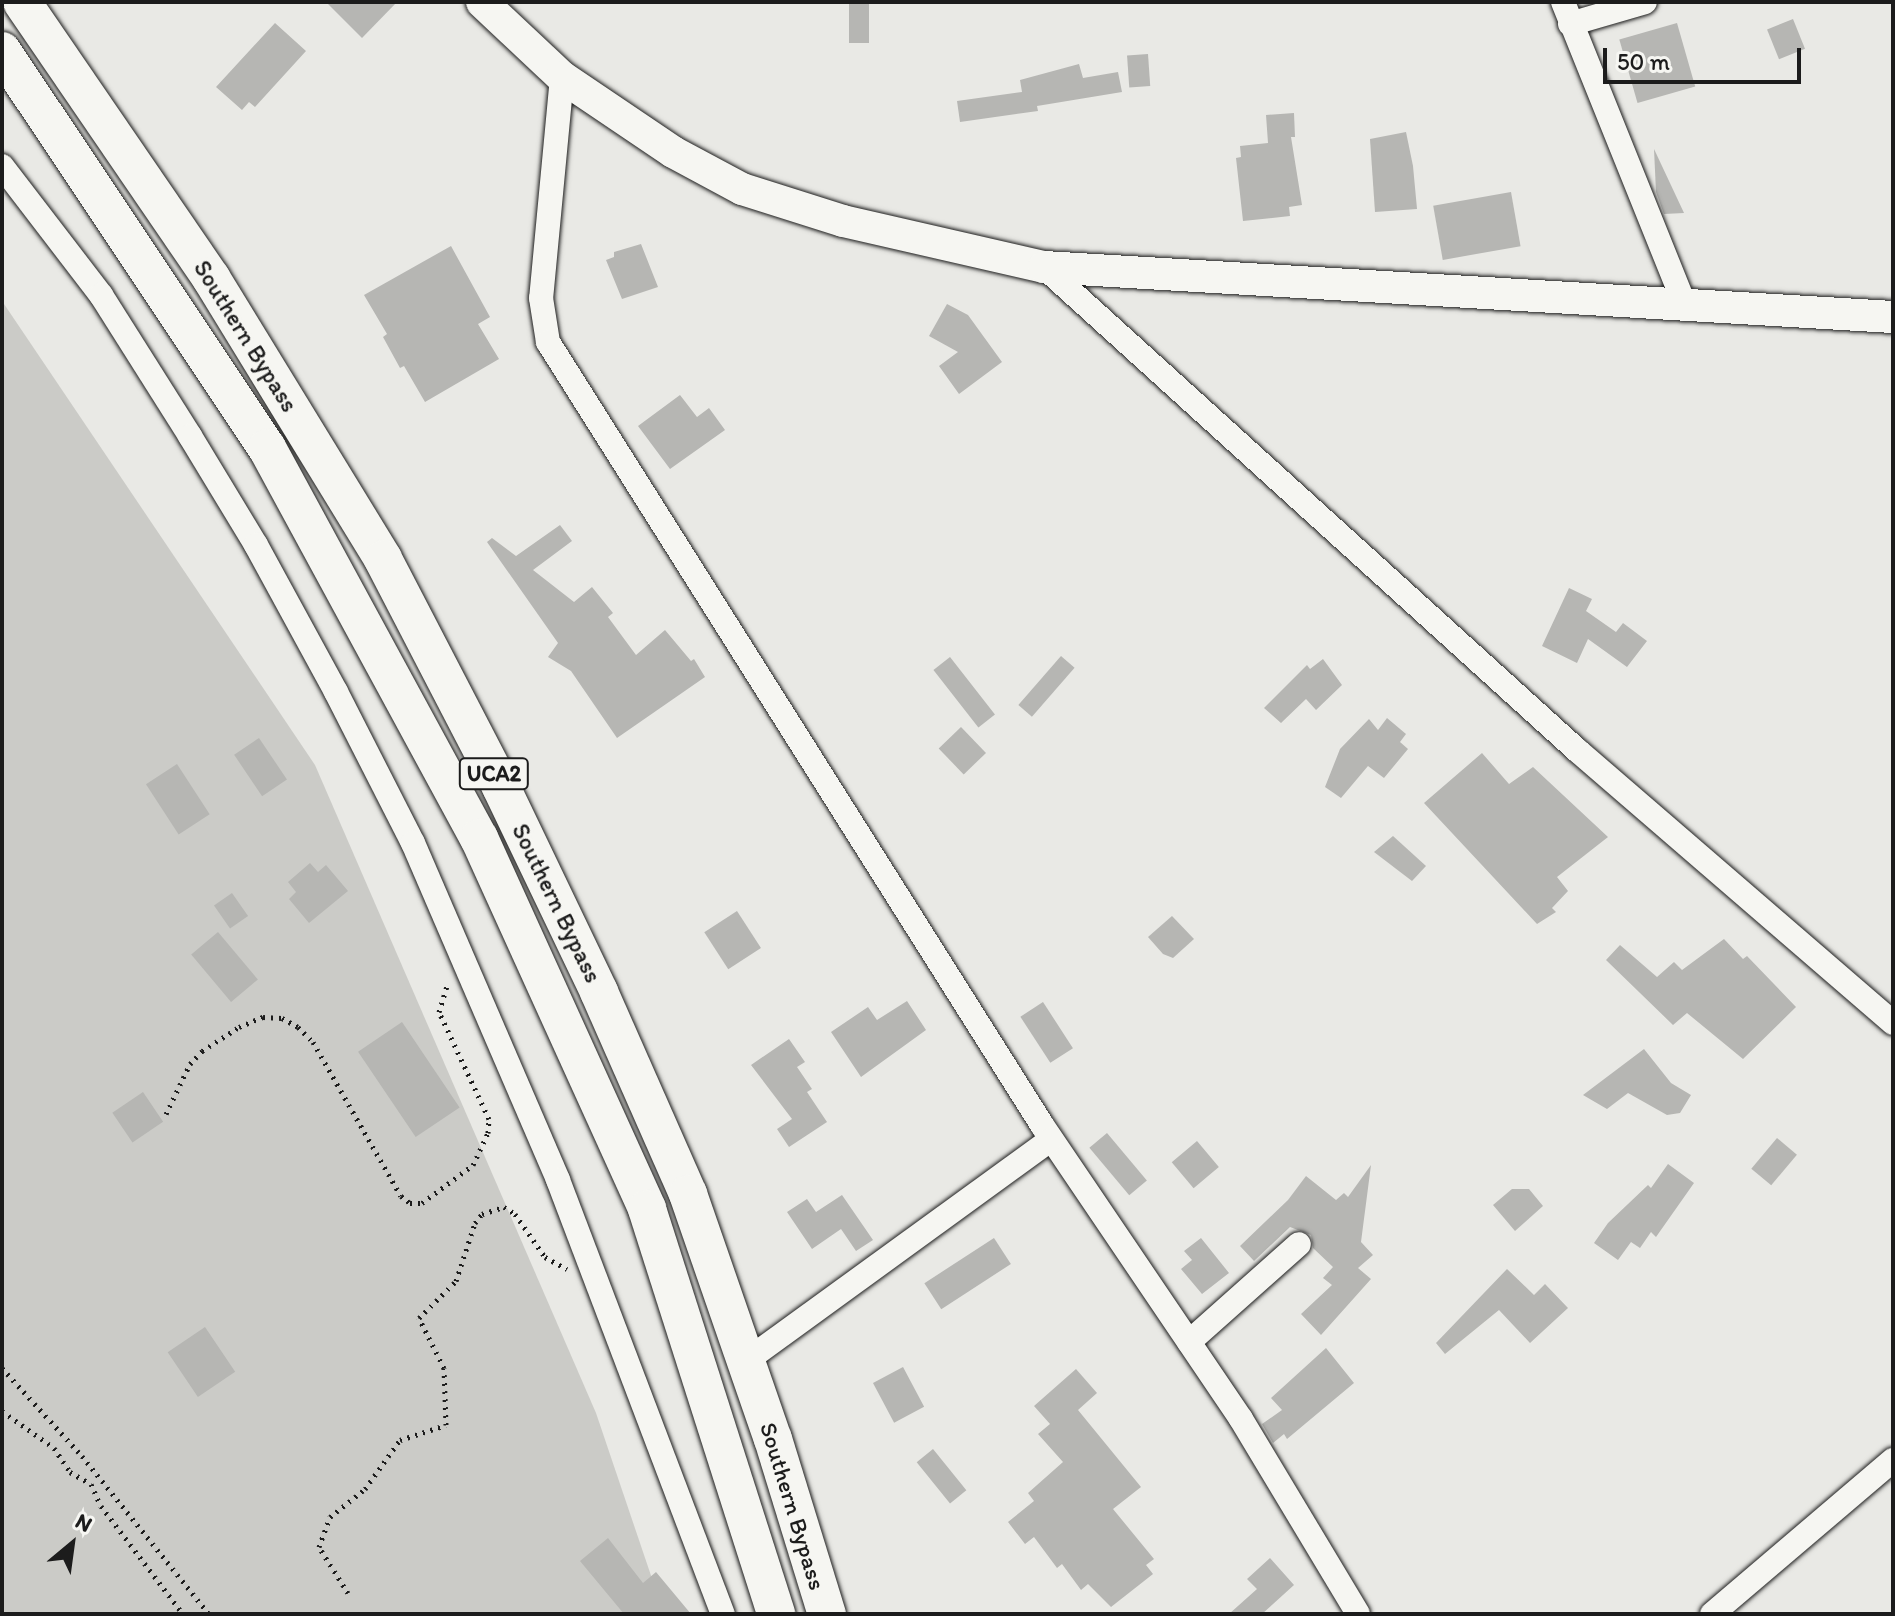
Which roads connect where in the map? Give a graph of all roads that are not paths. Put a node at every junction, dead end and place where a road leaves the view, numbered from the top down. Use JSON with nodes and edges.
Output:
{"nodes":[{"id":1,"x":22,"y":2,"type":"edge"},
{"id":2,"x":482,"y":2,"type":"edge"},
{"id":3,"x":1645,"y":2,"type":"edge"},
{"id":4,"x":1567,"y":13,"type":"edge"},
{"id":5,"x":2,"y":51,"type":"edge"},
{"id":6,"x":562,"y":77,"type":"junction"},
{"id":7,"x":2,"y":166,"type":"edge"},
{"id":8,"x":1044,"y":267,"type":"junction"},
{"id":9,"x":1684,"y":303,"type":"junction"},
{"id":10,"x":1893,"y":317,"type":"edge"},
{"id":11,"x":1893,"y":1023,"type":"edge"},
{"id":12,"x":1051,"y":1139,"type":"junction"},
{"id":13,"x":1299,"y":1244,"type":"dead end"},
{"id":14,"x":1189,"y":1342,"type":"junction"},
{"id":15,"x":746,"y":1361,"type":"junction"},
{"id":16,"x":1893,"y":1460,"type":"edge"},
{"id":17,"x":723,"y":1614,"type":"edge"},
{"id":18,"x":776,"y":1614,"type":"edge"},
{"id":19,"x":827,"y":1614,"type":"edge"},
{"id":20,"x":1358,"y":1614,"type":"edge"},
{"id":21,"x":1712,"y":1614,"type":"edge"}],
"edges":[{"from":1,"to":15,"type":"highway","name":"Southern Bypass","number":"UCA2"},
{"from":2,"to":6,"type":"main road"},
{"from":3,"to":4,"type":"street"},
{"from":4,"to":9,"type":"street"},
{"from":5,"to":18,"type":"highway","name":"Southern Bypass","number":"UCA2"},
{"from":6,"to":8,"type":"main road"},
{"from":6,"to":12,"type":"street"},
{"from":7,"to":17,"type":"street"},
{"from":8,"to":9,"type":"main road"},
{"from":8,"to":11,"type":"street"},
{"from":9,"to":10,"type":"main road"},
{"from":12,"to":14,"type":"street"},
{"from":12,"to":15,"type":"street"},
{"from":13,"to":14,"type":"street"},
{"from":14,"to":20,"type":"street"},
{"from":15,"to":19,"type":"highway","name":"Southern Bypass","number":"UCA2"},
{"from":16,"to":21,"type":"street"}]}
